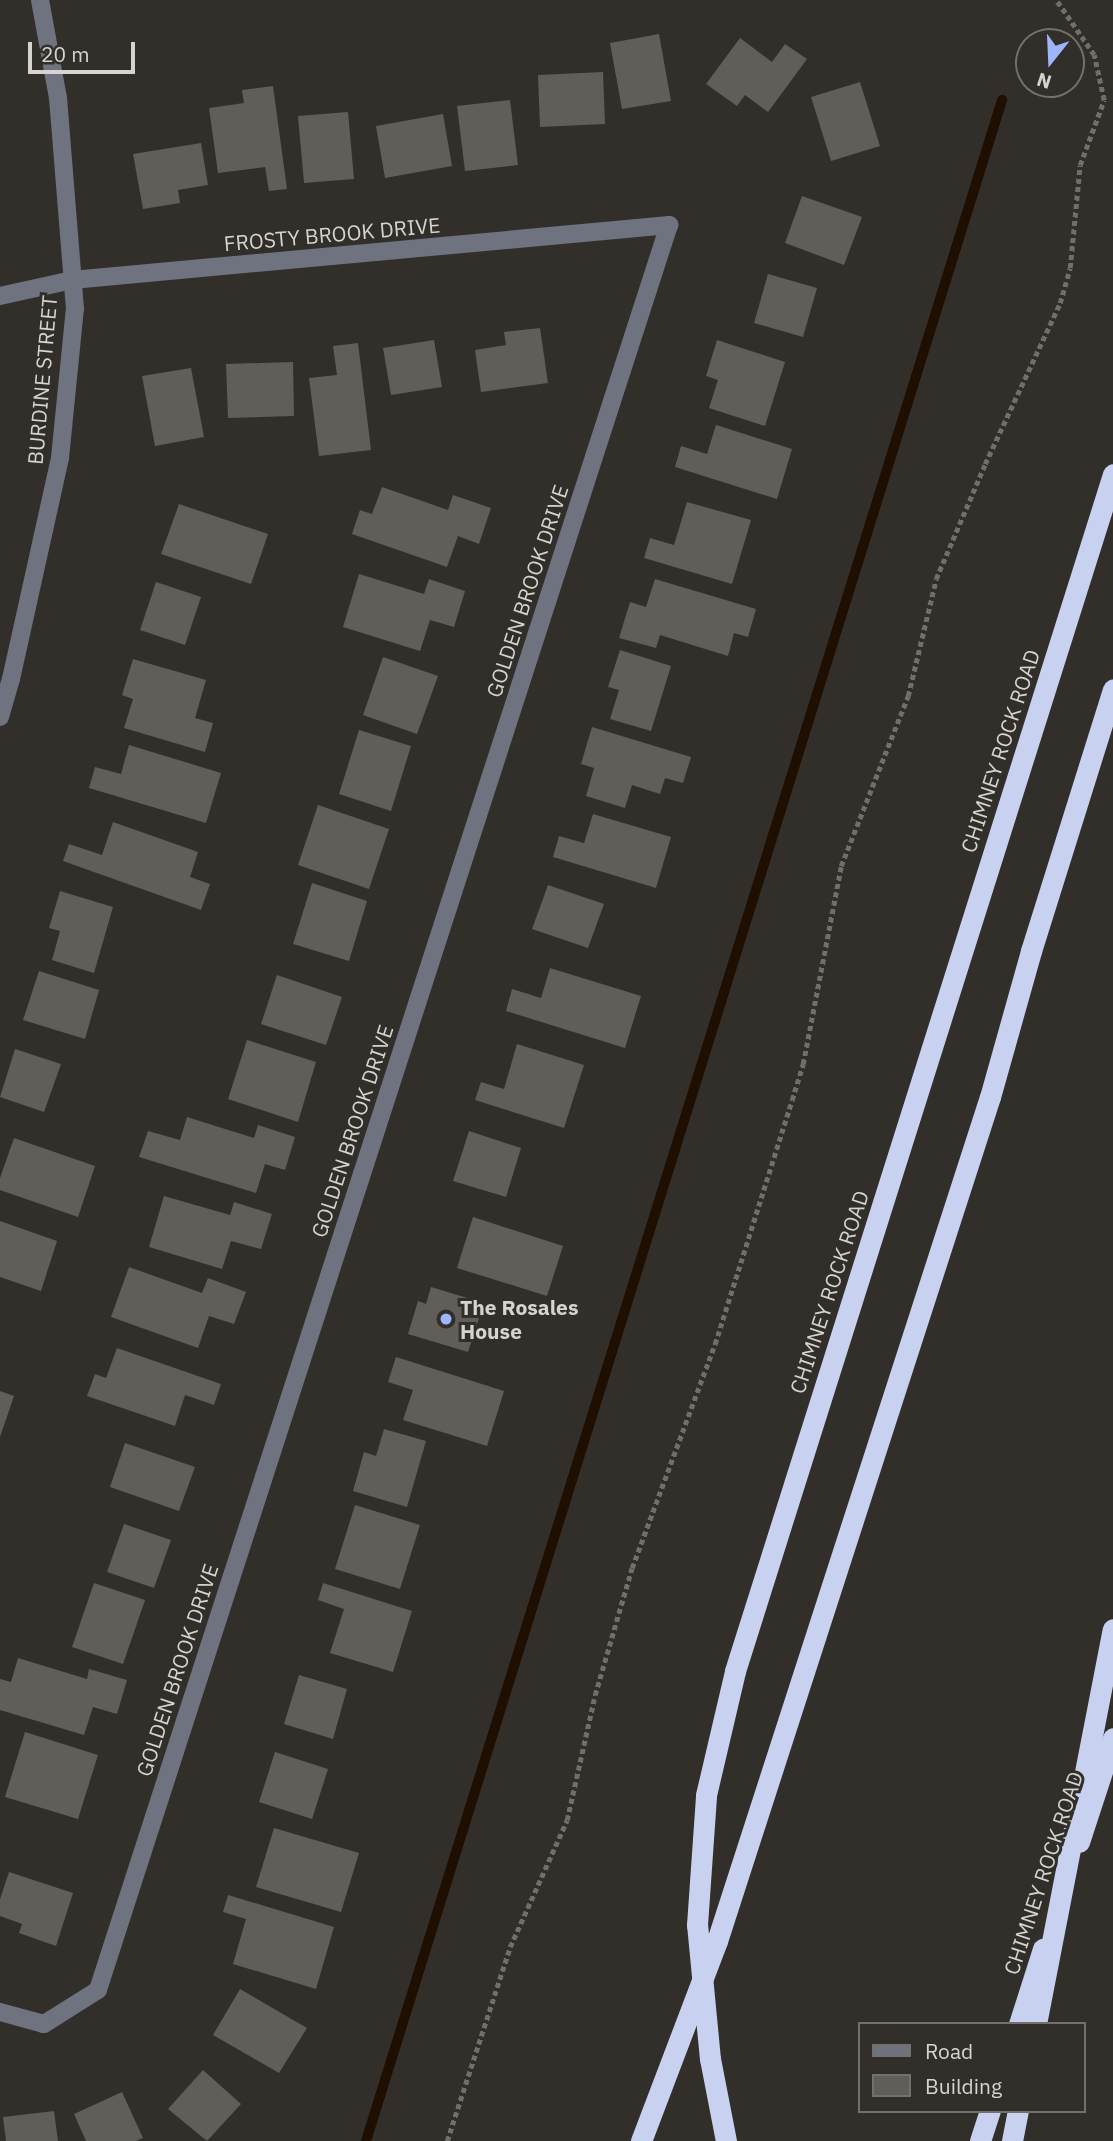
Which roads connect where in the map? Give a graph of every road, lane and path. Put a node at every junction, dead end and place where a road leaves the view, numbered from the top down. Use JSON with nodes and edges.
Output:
{"nodes":[{"id":1,"x":40,"y":0,"type":"edge"},
{"id":2,"x":1056,"y":0,"type":"edge"},
{"id":3,"x":669,"y":225,"type":"joint"},
{"id":4,"x":72,"y":280,"type":"junction"},
{"id":5,"x":0,"y":296,"type":"edge"},
{"id":6,"x":1113,"y":474,"type":"edge"},
{"id":7,"x":1113,"y":690,"type":"edge"},
{"id":8,"x":0,"y":717,"type":"edge"},
{"id":9,"x":1113,"y":1629,"type":"edge"},
{"id":10,"x":1113,"y":1738,"type":"edge"},
{"id":11,"x":0,"y":2012,"type":"edge"},
{"id":12,"x":1020,"y":2022,"type":"edge"},
{"id":13,"x":1037,"y":2022,"type":"edge"},
{"id":14,"x":989,"y":2113,"type":"edge"},
{"id":15,"x":1018,"y":2113,"type":"edge"},
{"id":16,"x":447,"y":2141,"type":"edge"},
{"id":17,"x":641,"y":2141,"type":"edge"},
{"id":18,"x":726,"y":2141,"type":"edge"},
{"id":19,"x":980,"y":2141,"type":"edge"},
{"id":20,"x":1012,"y":2141,"type":"edge"}],
"edges":[{"from":1,"to":4,"type":"street","name":"BURDINE STREET"},
{"from":2,"to":16,"type":"path"},
{"from":3,"to":4,"type":"street","name":"FROSTY BROOK DRIVE"},
{"from":3,"to":11,"type":"street","name":"GOLDEN BROOK DRIVE"},
{"from":4,"to":5,"type":"street","name":"FROSTY BROOK DRIVE"},
{"from":4,"to":8,"type":"street","name":"BURDINE STREET"},
{"from":6,"to":18,"type":"highway","name":"CHIMNEY ROCK ROAD"},
{"from":7,"to":17,"type":"highway","bridge":true},
{"from":9,"to":13,"type":"highway","bridge":true},
{"from":10,"to":12,"type":"highway","name":"CHIMNEY ROCK ROAD"},
{"from":14,"to":19,"type":"highway"},
{"from":15,"to":20,"type":"highway"}]}
